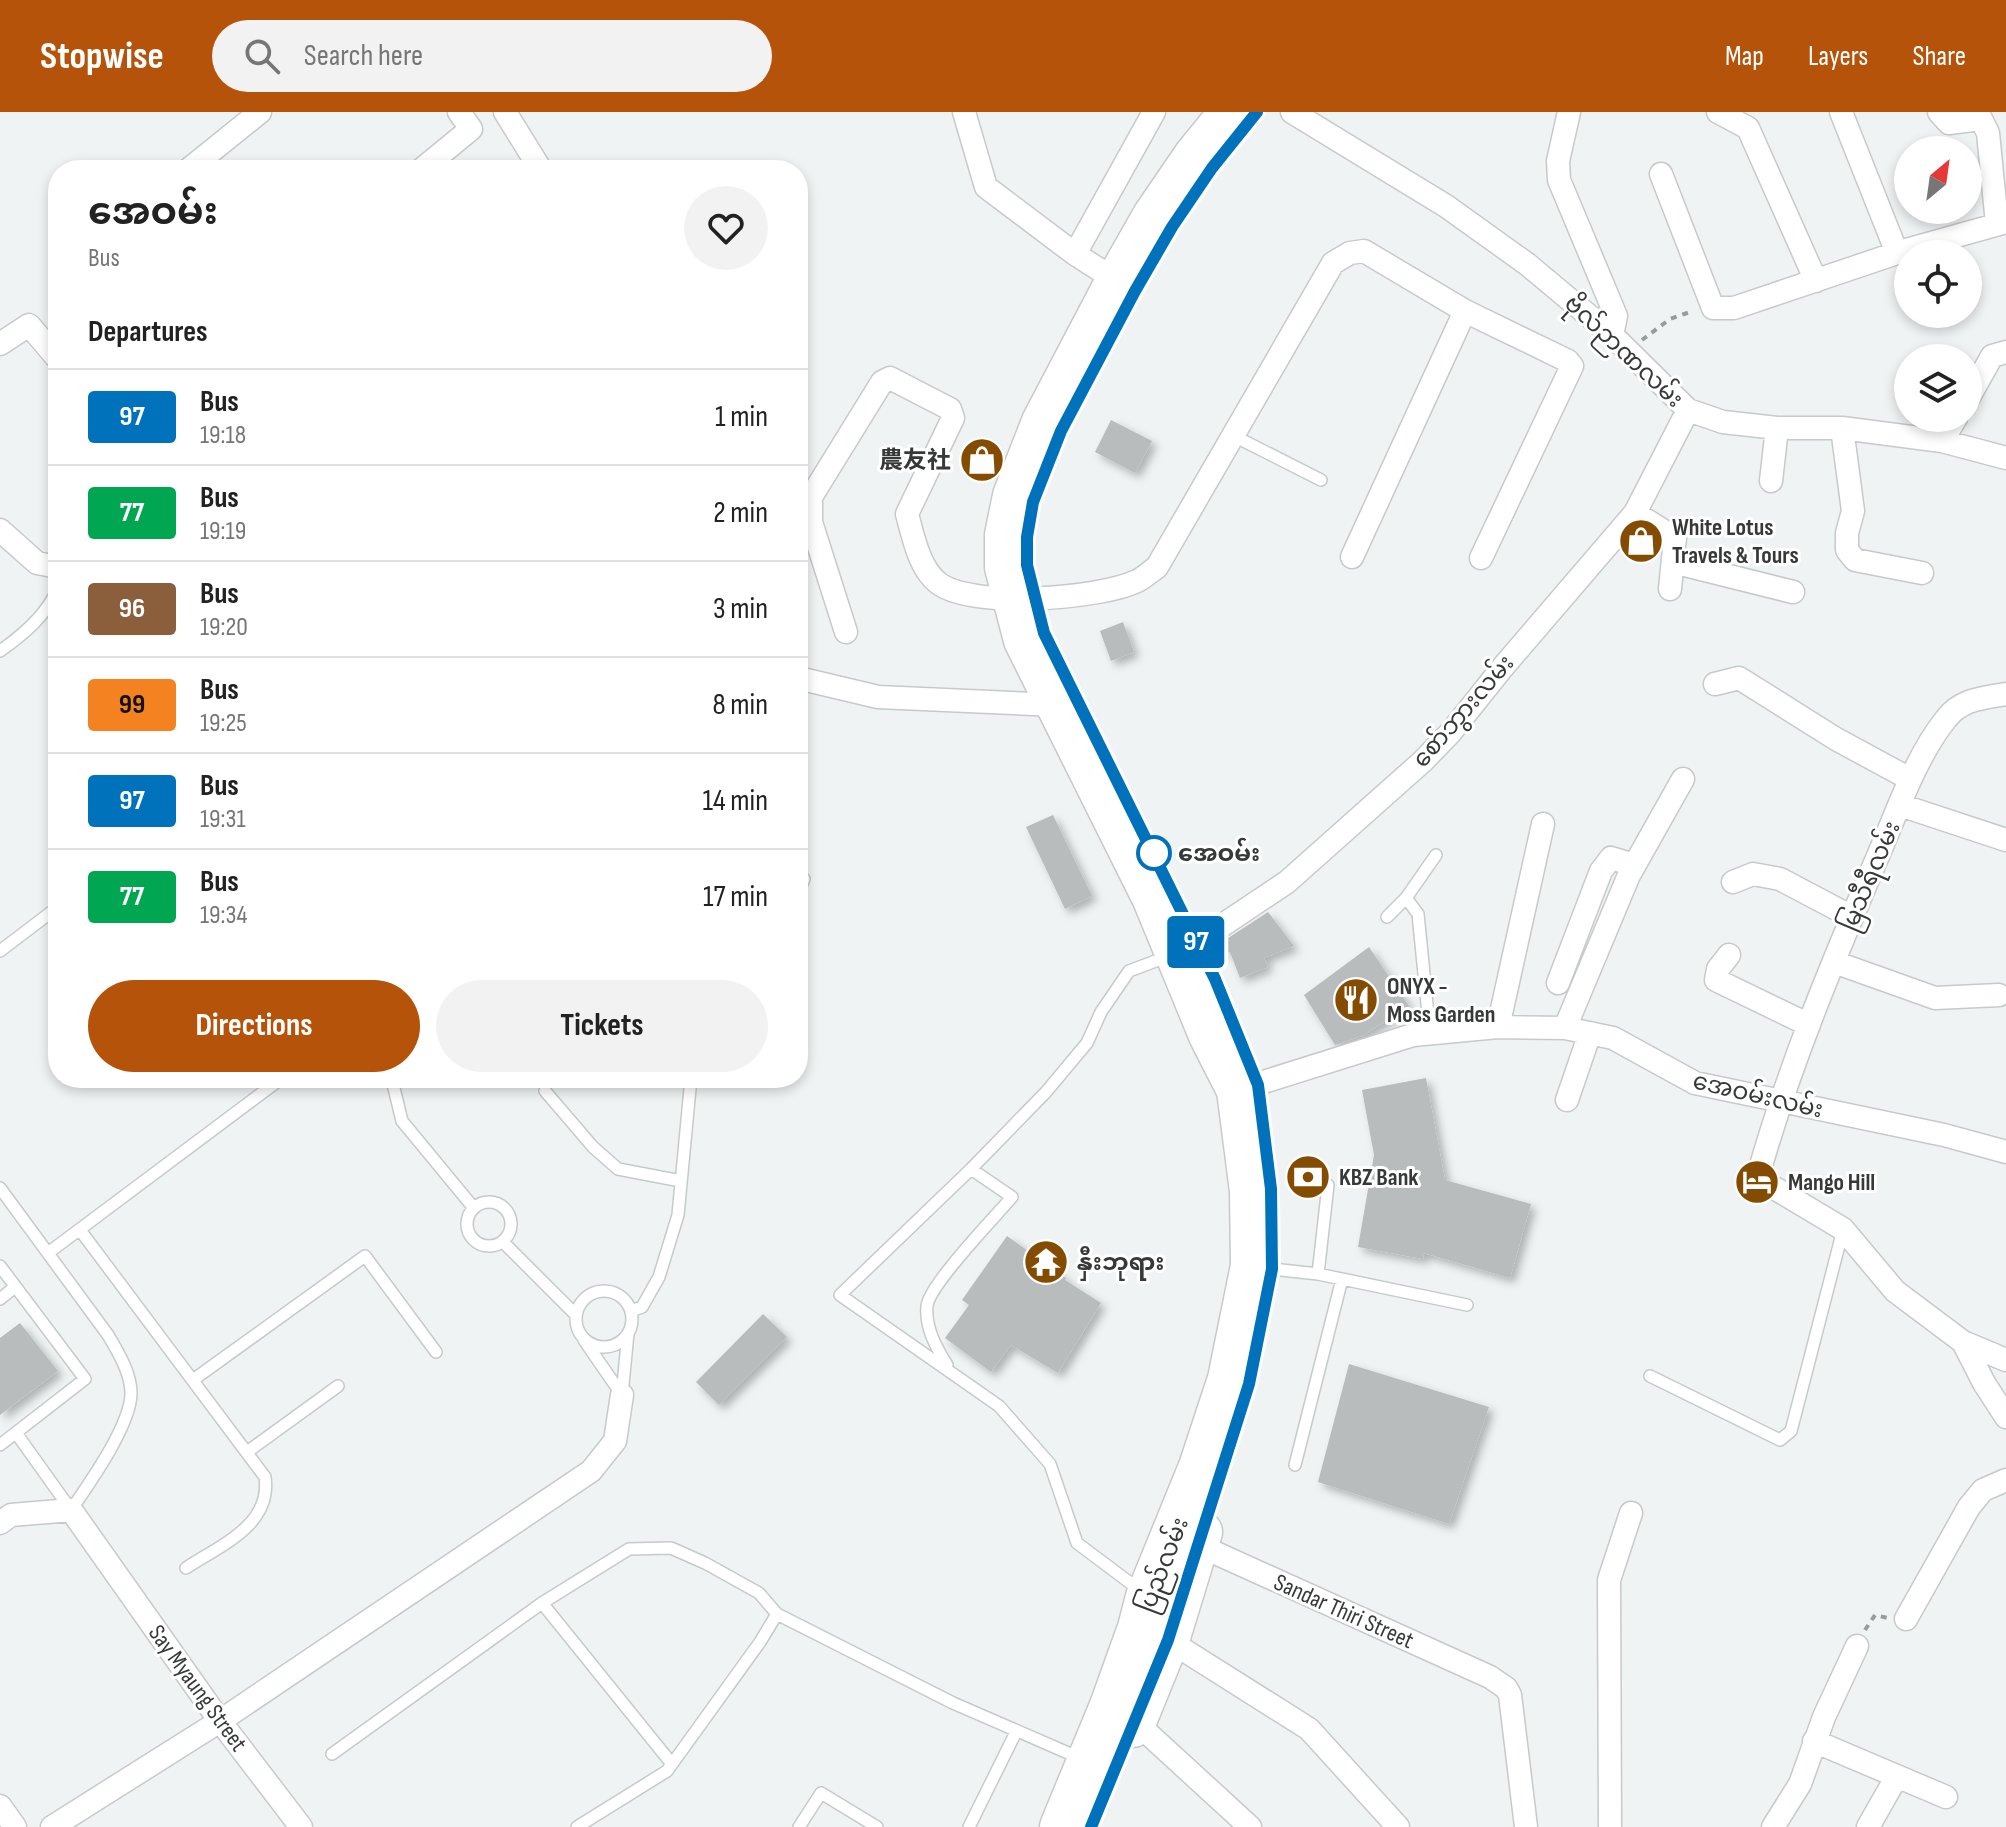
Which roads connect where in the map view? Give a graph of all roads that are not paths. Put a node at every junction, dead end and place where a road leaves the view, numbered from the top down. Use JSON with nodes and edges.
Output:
{"nodes":[{"id":1,"x":260,"y":112,"type":"edge"},
{"id":2,"x":459,"y":112,"type":"edge"},
{"id":3,"x":505,"y":112,"type":"edge"},
{"id":4,"x":1154,"y":112,"type":"edge"},
{"id":5,"x":1231,"y":112,"type":"edge"},
{"id":6,"x":1257,"y":112,"type":"edge"},
{"id":7,"x":1292,"y":112,"type":"edge"},
{"id":8,"x":1569,"y":112,"type":"edge"},
{"id":9,"x":1718,"y":112,"type":"edge"},
{"id":10,"x":1841,"y":112,"type":"edge"},
{"id":11,"x":1939,"y":112,"type":"edge"},
{"id":12,"x":966,"y":113,"type":"edge"},
{"id":13,"x":200,"y":160,"type":"edge"},
{"id":14,"x":433,"y":160,"type":"edge"},
{"id":15,"x":535,"y":160,"type":"edge"},
{"id":16,"x":1661,"y":174,"type":"dead end"},
{"id":17,"x":2002,"y":223,"type":"edge"},
{"id":18,"x":1942,"y":240,"type":"edge"},
{"id":19,"x":1894,"y":245,"type":"edge"},
{"id":20,"x":1075,"y":254,"type":"junction"},
{"id":21,"x":1894,"y":254,"type":"edge"},
{"id":22,"x":1117,"y":281,"type":"junction"},
{"id":23,"x":1816,"y":281,"type":"junction"},
{"id":24,"x":1465,"y":311,"type":"junction"},
{"id":25,"x":1612,"y":335,"type":"junction"},
{"id":26,"x":0,"y":344,"type":"edge"},
{"id":27,"x":48,"y":347,"type":"edge"},
{"id":28,"x":2006,"y":352,"type":"edge"},
{"id":29,"x":1982,"y":374,"type":"edge"},
{"id":30,"x":1688,"y":410,"type":"junction"},
{"id":31,"x":1777,"y":428,"type":"junction"},
{"id":32,"x":1842,"y":428,"type":"junction"},
{"id":33,"x":1947,"y":432,"type":"edge"},
{"id":34,"x":1232,"y":435,"type":"junction"},
{"id":35,"x":1942,"y":441,"type":"junction"},
{"id":36,"x":2006,"y":458,"type":"edge"},
{"id":37,"x":1321,"y":480,"type":"dead end"},
{"id":38,"x":1771,"y":481,"type":"dead end"},
{"id":39,"x":1635,"y":513,"type":"junction"},
{"id":40,"x":0,"y":530,"type":"edge"},
{"id":41,"x":1352,"y":557,"type":"dead end"},
{"id":42,"x":1481,"y":558,"type":"dead end"},
{"id":43,"x":1673,"y":562,"type":"junction"},
{"id":44,"x":48,"y":565,"type":"edge"},
{"id":45,"x":1922,"y":573,"type":"dead end"},
{"id":46,"x":1670,"y":589,"type":"dead end"},
{"id":47,"x":1793,"y":592,"type":"dead end"},
{"id":48,"x":1024,"y":599,"type":"junction"},
{"id":49,"x":48,"y":606,"type":"edge"},
{"id":50,"x":846,"y":632,"type":"dead end"},
{"id":51,"x":0,"y":651,"type":"edge"},
{"id":52,"x":808,"y":680,"type":"edge"},
{"id":53,"x":1715,"y":684,"type":"dead end"},
{"id":54,"x":2006,"y":694,"type":"edge"},
{"id":55,"x":1065,"y":700,"type":"junction"},
{"id":56,"x":1683,"y":779,"type":"dead end"},
{"id":57,"x":1910,"y":779,"type":"junction"},
{"id":58,"x":1900,"y":805,"type":"junction"},
{"id":59,"x":1543,"y":824,"type":"dead end"},
{"id":60,"x":2006,"y":840,"type":"edge"},
{"id":61,"x":1436,"y":855,"type":"dead end"},
{"id":62,"x":1634,"y":865,"type":"junction"},
{"id":63,"x":1733,"y":882,"type":"dead end"},
{"id":64,"x":1406,"y":898,"type":"junction"},
{"id":65,"x":48,"y":915,"type":"edge"},
{"id":66,"x":1387,"y":917,"type":"dead end"},
{"id":67,"x":1852,"y":917,"type":"junction"},
{"id":68,"x":1186,"y":948,"type":"junction"},
{"id":69,"x":0,"y":951,"type":"edge"},
{"id":70,"x":1729,"y":955,"type":"dead end"},
{"id":71,"x":1834,"y":962,"type":"junction"},
{"id":72,"x":1558,"y":983,"type":"dead end"},
{"id":73,"x":1999,"y":995,"type":"dead end"},
{"id":74,"x":1809,"y":1025,"type":"junction"},
{"id":75,"x":1498,"y":1027,"type":"junction"},
{"id":76,"x":1565,"y":1028,"type":"junction"},
{"id":77,"x":1590,"y":1033,"type":"junction"},
{"id":78,"x":1430,"y":1034,"type":"junction"},
{"id":79,"x":269,"y":1088,"type":"edge"},
{"id":80,"x":394,"y":1088,"type":"edge"},
{"id":81,"x":690,"y":1088,"type":"edge"},
{"id":82,"x":1248,"y":1088,"type":"junction"},
{"id":83,"x":545,"y":1091,"type":"dead end"},
{"id":84,"x":1567,"y":1100,"type":"dead end"},
{"id":85,"x":1779,"y":1101,"type":"junction"},
{"id":86,"x":2006,"y":1152,"type":"edge"},
{"id":87,"x":971,"y":1169,"type":"junction"},
{"id":88,"x":681,"y":1181,"type":"junction"},
{"id":89,"x":1328,"y":1185,"type":"dead end"},
{"id":90,"x":0,"y":1188,"type":"edge"},
{"id":91,"x":473,"y":1207,"type":"junction"},
{"id":92,"x":1843,"y":1229,"type":"junction"},
{"id":93,"x":80,"y":1230,"type":"junction"},
{"id":94,"x":503,"y":1242,"type":"junction"},
{"id":95,"x":48,"y":1253,"type":"junction"},
{"id":96,"x":0,"y":1266,"type":"edge"},
{"id":97,"x":1272,"y":1269,"type":"junction"},
{"id":98,"x":1318,"y":1274,"type":"junction"},
{"id":99,"x":1342,"y":1279,"type":"junction"},
{"id":100,"x":15,"y":1287,"type":"junction"},
{"id":101,"x":0,"y":1299,"type":"edge"},
{"id":102,"x":1467,"y":1305,"type":"dead end"},
{"id":103,"x":631,"y":1311,"type":"junction"},
{"id":104,"x":576,"y":1315,"type":"junction"},
{"id":105,"x":628,"y":1333,"type":"junction"},
{"id":106,"x":582,"y":1336,"type":"junction"},
{"id":107,"x":1963,"y":1342,"type":"junction"},
{"id":108,"x":436,"y":1352,"type":"dead end"},
{"id":109,"x":2006,"y":1360,"type":"edge"},
{"id":110,"x":949,"y":1369,"type":"junction"},
{"id":111,"x":1650,"y":1376,"type":"dead end"},
{"id":112,"x":193,"y":1380,"type":"junction"},
{"id":113,"x":338,"y":1386,"type":"dead end"},
{"id":114,"x":622,"y":1395,"type":"junction"},
{"id":115,"x":2006,"y":1417,"type":"edge"},
{"id":116,"x":16,"y":1433,"type":"junction"},
{"id":117,"x":0,"y":1445,"type":"edge"},
{"id":118,"x":247,"y":1452,"type":"junction"},
{"id":119,"x":1295,"y":1465,"type":"dead end"},
{"id":120,"x":2006,"y":1480,"type":"edge"},
{"id":121,"x":71,"y":1510,"type":"junction"},
{"id":122,"x":1631,"y":1513,"type":"dead end"},
{"id":123,"x":0,"y":1523,"type":"edge"},
{"id":124,"x":1198,"y":1545,"type":"junction"},
{"id":125,"x":186,"y":1568,"type":"dead end"},
{"id":126,"x":1147,"y":1597,"type":"junction"},
{"id":127,"x":542,"y":1603,"type":"junction"},
{"id":128,"x":777,"y":1614,"type":"junction"},
{"id":129,"x":1906,"y":1619,"type":"road end"},
{"id":130,"x":1168,"y":1640,"type":"junction"},
{"id":131,"x":1857,"y":1646,"type":"road end"},
{"id":132,"x":1123,"y":1713,"type":"junction"},
{"id":133,"x":220,"y":1721,"type":"junction"},
{"id":134,"x":1016,"y":1732,"type":"junction"},
{"id":135,"x":1814,"y":1741,"type":"junction"},
{"id":136,"x":332,"y":1754,"type":"dead end"},
{"id":137,"x":1089,"y":1762,"type":"junction"},
{"id":138,"x":672,"y":1764,"type":"junction"},
{"id":139,"x":1897,"y":1776,"type":"junction"},
{"id":140,"x":1946,"y":1797,"type":"dead end"},
{"id":141,"x":0,"y":1806,"type":"edge"},
{"id":142,"x":15,"y":1827,"type":"edge"},
{"id":143,"x":52,"y":1827,"type":"edge"},
{"id":144,"x":301,"y":1827,"type":"edge"},
{"id":145,"x":577,"y":1827,"type":"edge"},
{"id":146,"x":799,"y":1827,"type":"edge"},
{"id":147,"x":877,"y":1827,"type":"edge"},
{"id":148,"x":969,"y":1827,"type":"edge"},
{"id":149,"x":1061,"y":1827,"type":"edge"},
{"id":150,"x":1091,"y":1827,"type":"edge"},
{"id":151,"x":1250,"y":1827,"type":"edge"},
{"id":152,"x":1398,"y":1827,"type":"edge"},
{"id":153,"x":1526,"y":1827,"type":"edge"},
{"id":154,"x":1610,"y":1827,"type":"edge"},
{"id":155,"x":1773,"y":1827,"type":"edge"},
{"id":156,"x":1868,"y":1827,"type":"edge"}],
"edges":[{"from":1,"to":13,"type":"street"},
{"from":2,"to":14,"type":"street"},
{"from":3,"to":15,"type":"street"},
{"from":4,"to":20,"type":"street"},
{"from":5,"to":22,"type":"highway","name":"ပြည်လမ်း"},
{"from":6,"to":48,"type":"highway","name":"ပြည်လမ်း"},
{"from":7,"to":25,"type":"street","name":"ဗိုလ်ဉာဏလမ်း"},
{"from":8,"to":25,"type":"street"},
{"from":9,"to":23,"type":"street"},
{"from":10,"to":19,"type":"street"},
{"from":11,"to":17,"type":"street"},
{"from":12,"to":20,"type":"street"},
{"from":16,"to":23,"type":"street"},
{"from":17,"to":18,"type":"street"},
{"from":20,"to":22,"type":"street"},
{"from":21,"to":23,"type":"street"},
{"from":22,"to":48,"type":"highway","name":"ပြည်လမ်း"},
{"from":24,"to":34,"type":"street"},
{"from":24,"to":41,"type":"street"},
{"from":24,"to":42,"type":"street"},
{"from":25,"to":30,"type":"street","name":"ဗိုလ်ဉာဏလမ်း"},
{"from":26,"to":27,"type":"street"},
{"from":28,"to":29,"type":"street"},
{"from":30,"to":31,"type":"street","name":"ဗိုလ်ဉာဏလမ်း"},
{"from":30,"to":39,"type":"street","name":"စော်ဘွားလမ်း"},
{"from":31,"to":32,"type":"street","name":"ဗိုလ်ဉာဏလမ်း"},
{"from":31,"to":38,"type":"street"},
{"from":32,"to":35,"type":"street","name":"ဗိုလ်ဉာဏလမ်း"},
{"from":32,"to":45,"type":"street"},
{"from":33,"to":35,"type":"street"},
{"from":34,"to":37,"type":"lane"},
{"from":34,"to":48,"type":"street"},
{"from":35,"to":36,"type":"street","name":"ဗိုလ်ဉာဏလမ်း"},
{"from":39,"to":43,"type":"street"},
{"from":39,"to":68,"type":"street","name":"စော်ဘွားလမ်း"},
{"from":40,"to":44,"type":"street"},
{"from":43,"to":46,"type":"street"},
{"from":43,"to":47,"type":"street"},
{"from":48,"to":50,"type":"street"},
{"from":48,"to":55,"type":"highway","name":"ပြည်လမ်း"},
{"from":49,"to":51,"type":"lane"},
{"from":52,"to":55,"type":"street"},
{"from":53,"to":57,"type":"street"},
{"from":54,"to":57,"type":"street","name":"မြသီရီလမ်း"},
{"from":55,"to":68,"type":"highway","name":"ပြည်လမ်း"},
{"from":56,"to":62,"type":"street"},
{"from":57,"to":58,"type":"street","name":"မြသီရီလမ်း"},
{"from":58,"to":60,"type":"street"},
{"from":58,"to":67,"type":"street","name":"မြသီရီလမ်း"},
{"from":59,"to":75,"type":"street"},
{"from":61,"to":64,"type":"lane"},
{"from":62,"to":72,"type":"street"},
{"from":62,"to":76,"type":"street"},
{"from":63,"to":67,"type":"street"},
{"from":64,"to":66,"type":"lane"},
{"from":64,"to":78,"type":"lane"},
{"from":65,"to":69,"type":"lane"},
{"from":67,"to":71,"type":"street","name":"မြသီရီလမ်း"},
{"from":68,"to":82,"type":"highway","name":"ပြည်လမ်း"},
{"from":68,"to":87,"type":"lane"},
{"from":70,"to":74,"type":"street"},
{"from":71,"to":73,"type":"street"},
{"from":71,"to":74,"type":"street","name":"မြသီရီလမ်း"},
{"from":74,"to":85,"type":"street","name":"မြသီရီလမ်း"},
{"from":75,"to":76,"type":"street","name":"အေဝမ်းလမ်း"},
{"from":75,"to":78,"type":"street","name":"အေဝမ်းလမ်း"},
{"from":76,"to":77,"type":"street","name":"အေဝမ်းလမ်း"},
{"from":77,"to":84,"type":"street"},
{"from":77,"to":85,"type":"street","name":"အေဝမ်းလမ်း"},
{"from":78,"to":82,"type":"street","name":"အေဝမ်းလမ်း"},
{"from":79,"to":93,"type":"lane"},
{"from":80,"to":91,"type":"lane"},
{"from":81,"to":88,"type":"lane"},
{"from":82,"to":97,"type":"highway","name":"ပြည်လမ်း"},
{"from":82,"to":126,"type":"highway","name":"ပြည်လမ်း"},
{"from":83,"to":88,"type":"lane"},
{"from":85,"to":86,"type":"street","name":"အေဝမ်းလမ်း"},
{"from":85,"to":92,"type":"street","name":"မြသီရီလမ်း"},
{"from":87,"to":110,"type":"lane"},
{"from":87,"to":110,"type":"lane"},
{"from":88,"to":103,"type":"lane"},
{"from":89,"to":98,"type":"lane"},
{"from":90,"to":95,"type":"lane"},
{"from":91,"to":94,"type":"lane"},
{"from":91,"to":94,"type":"lane"},
{"from":92,"to":107,"type":"street"},
{"from":92,"to":111,"type":"lane"},
{"from":93,"to":95,"type":"lane"},
{"from":93,"to":112,"type":"lane"},
{"from":94,"to":104,"type":"lane"},
{"from":95,"to":121,"type":"lane"},
{"from":96,"to":100,"type":"lane"},
{"from":97,"to":98,"type":"lane"},
{"from":97,"to":124,"type":"highway","name":"ပြည်လမ်း"},
{"from":98,"to":99,"type":"lane"},
{"from":99,"to":102,"type":"lane"},
{"from":99,"to":119,"type":"lane"},
{"from":100,"to":101,"type":"lane"},
{"from":100,"to":116,"type":"lane"},
{"from":103,"to":104,"type":"lane"},
{"from":103,"to":105,"type":"lane"},
{"from":104,"to":106,"type":"lane"},
{"from":105,"to":106,"type":"lane"},
{"from":105,"to":114,"type":"lane"},
{"from":106,"to":114,"type":"lane"},
{"from":107,"to":109,"type":"street"},
{"from":107,"to":115,"type":"street"},
{"from":108,"to":112,"type":"lane"},
{"from":110,"to":126,"type":"lane"},
{"from":112,"to":118,"type":"lane"},
{"from":113,"to":118,"type":"lane"},
{"from":114,"to":133,"type":"street"},
{"from":116,"to":117,"type":"lane"},
{"from":116,"to":121,"type":"lane"},
{"from":118,"to":125,"type":"lane"},
{"from":120,"to":129,"type":"street"},
{"from":121,"to":123,"type":"street"},
{"from":121,"to":133,"type":"street","name":"Say Myaung Street"},
{"from":122,"to":154,"type":"street"},
{"from":124,"to":130,"type":"highway","name":"ပြည်လမ်း"},
{"from":124,"to":153,"type":"street","name":"Sandar Thiri Street"},
{"from":126,"to":132,"type":"highway","name":"ပြည်လမ်း"},
{"from":127,"to":128,"type":"lane"},
{"from":127,"to":136,"type":"lane"},
{"from":127,"to":138,"type":"lane"},
{"from":128,"to":134,"type":"lane"},
{"from":128,"to":138,"type":"lane"},
{"from":130,"to":132,"type":"highway","name":"ပြည်လမ်း"},
{"from":130,"to":152,"type":"street"},
{"from":131,"to":135,"type":"street"},
{"from":132,"to":137,"type":"highway","name":"ပြည်လမ်း"},
{"from":132,"to":150,"type":"highway","name":"ပြည်လမ်း"},
{"from":132,"to":151,"type":"street"},
{"from":133,"to":143,"type":"street"},
{"from":133,"to":144,"type":"street","name":"Say Myaung Street"},
{"from":134,"to":137,"type":"lane"},
{"from":134,"to":148,"type":"lane"},
{"from":135,"to":139,"type":"street"},
{"from":135,"to":155,"type":"street"},
{"from":137,"to":149,"type":"highway","name":"ပြည်လမ်း"},
{"from":138,"to":145,"type":"lane"},
{"from":139,"to":140,"type":"street"},
{"from":139,"to":156,"type":"street"},
{"from":141,"to":142,"type":"street"},
{"from":146,"to":147,"type":"lane"}]}
